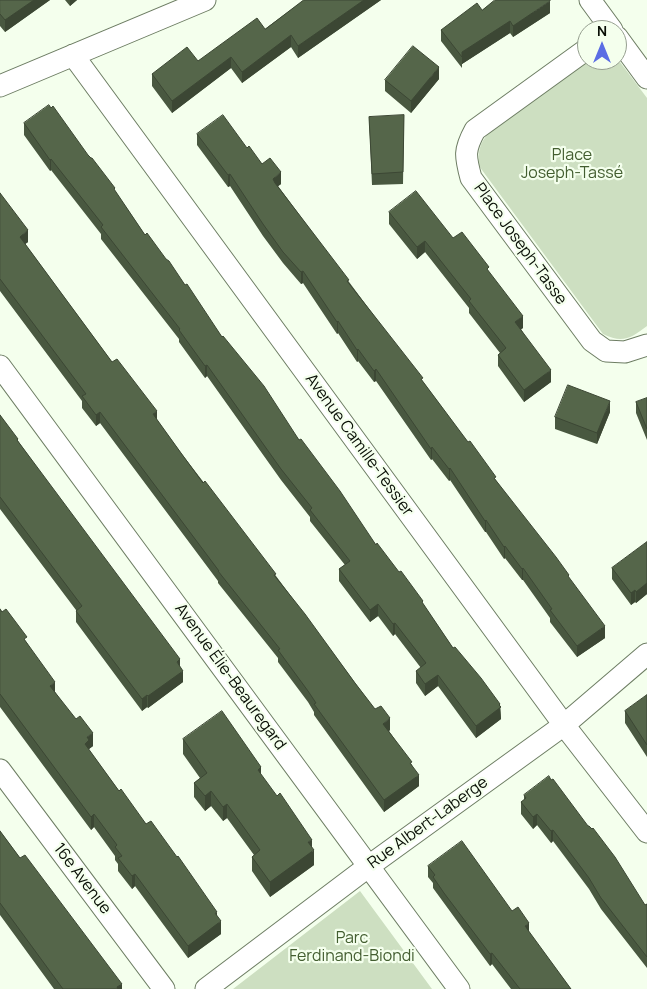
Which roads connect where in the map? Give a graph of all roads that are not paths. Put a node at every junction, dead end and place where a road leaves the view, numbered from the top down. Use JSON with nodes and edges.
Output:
{"nodes":[{"id":1,"x":204,"y":0,"type":"edge"},
{"id":2,"x":590,"y":0,"type":"edge"},
{"id":3,"x":605,"y":20,"type":"edge"},
{"id":4,"x":627,"y":51,"type":"edge"},
{"id":5,"x":73,"y":55,"type":"junction"},
{"id":6,"x":577,"y":55,"type":"edge"},
{"id":7,"x":647,"y":78,"type":"edge"},
{"id":8,"x":0,"y":86,"type":"edge"},
{"id":9,"x":647,"y":345,"type":"edge"},
{"id":10,"x":0,"y":366,"type":"edge"},
{"id":11,"x":647,"y":654,"type":"edge"},
{"id":12,"x":564,"y":725,"type":"junction"},
{"id":13,"x":0,"y":770,"type":"edge"},
{"id":14,"x":647,"y":832,"type":"edge"},
{"id":15,"x":369,"y":866,"type":"junction"},
{"id":16,"x":164,"y":989,"type":"edge"},
{"id":17,"x":206,"y":989,"type":"edge"},
{"id":18,"x":459,"y":989,"type":"edge"}],
"edges":[{"from":1,"to":5,"type":"street"},
{"from":2,"to":3,"type":"street"},
{"from":4,"to":7,"type":"street"},
{"from":5,"to":8,"type":"street"},
{"from":5,"to":12,"type":"street","name":"Avenue Camille-Tessier"},
{"from":6,"to":9,"type":"street","name":"Place Joseph-Tasse"},
{"from":10,"to":15,"type":"street","name":"Avenue Élie-Beauregard"},
{"from":11,"to":12,"type":"street","name":"Rue Albert-Laberge"},
{"from":12,"to":14,"type":"street","name":"Avenue Camille-Tessier"},
{"from":12,"to":15,"type":"street","name":"Rue Albert-Laberge"},
{"from":13,"to":16,"type":"street","name":"16e Avenue"},
{"from":15,"to":17,"type":"street","name":"Rue Albert-Laberge"},
{"from":15,"to":18,"type":"street","name":"Avenue Élie-Beauregard"}]}
